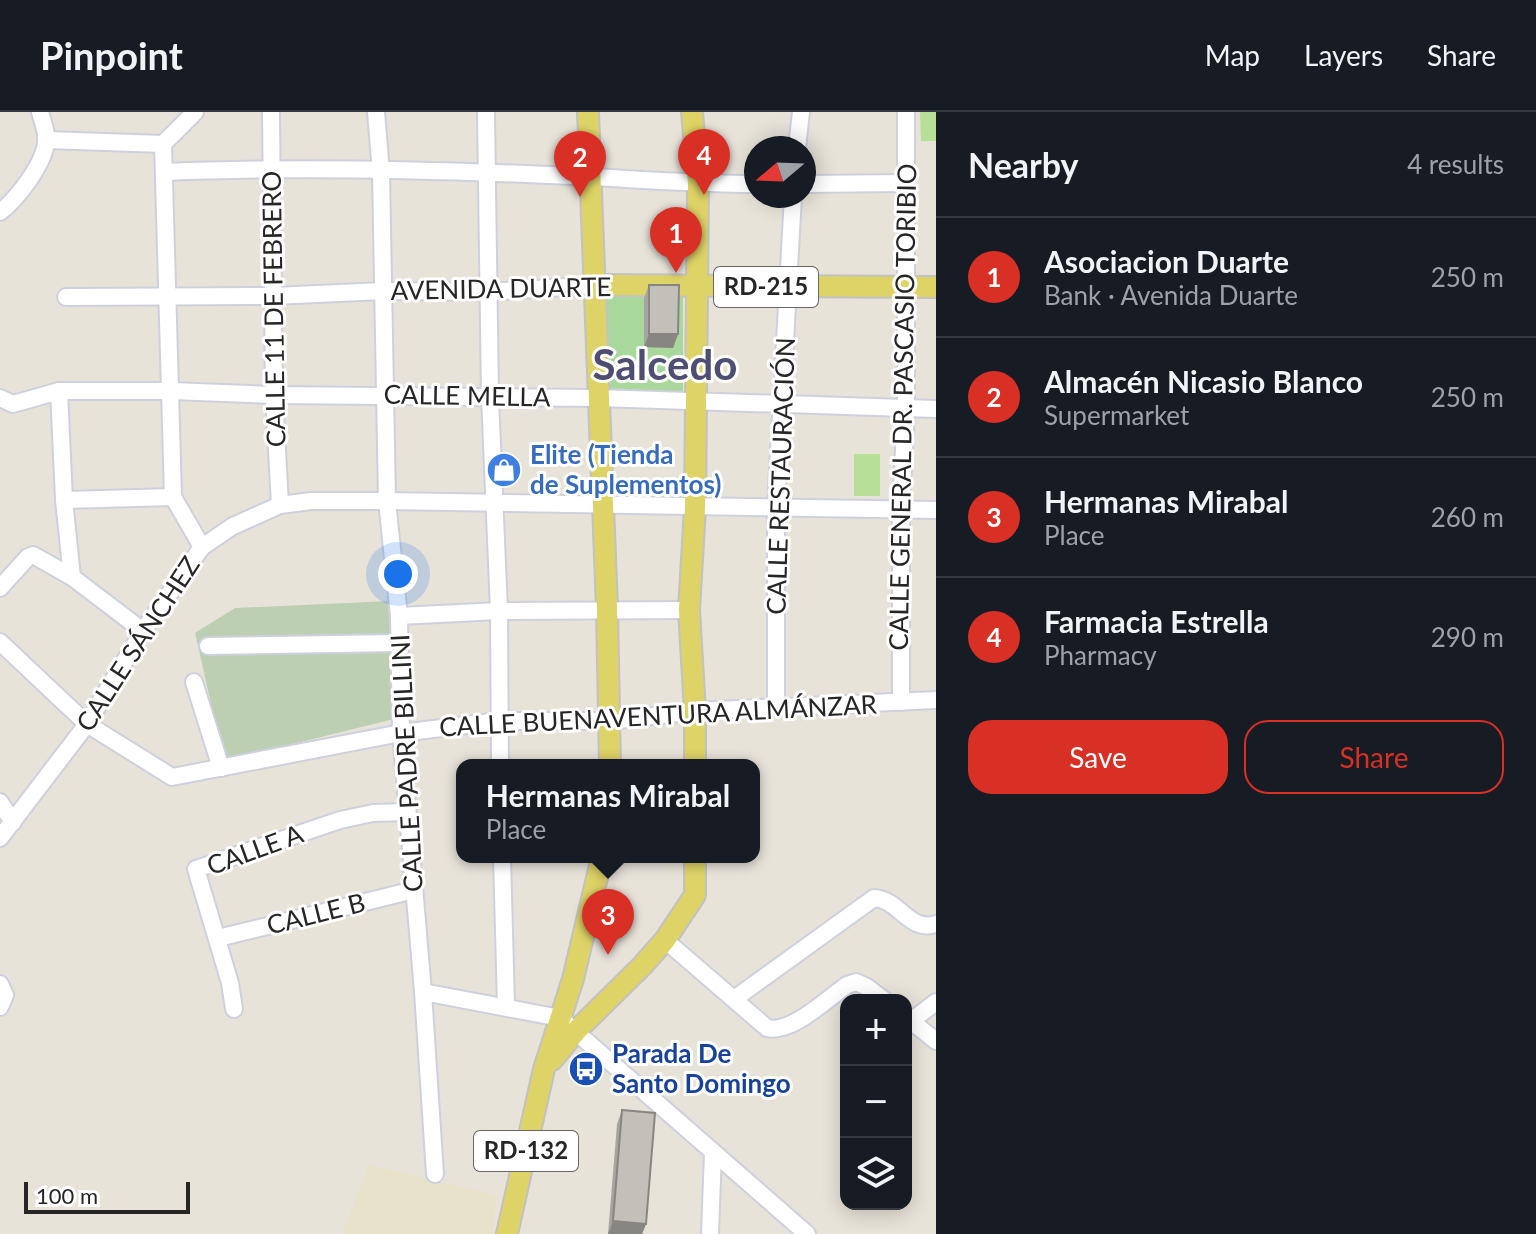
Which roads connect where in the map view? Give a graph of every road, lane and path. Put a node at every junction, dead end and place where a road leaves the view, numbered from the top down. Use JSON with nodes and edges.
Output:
{"nodes":[{"id":1,"x":40,"y":112,"type":"edge"},
{"id":2,"x":195,"y":112,"type":"edge"},
{"id":3,"x":271,"y":112,"type":"edge"},
{"id":4,"x":376,"y":112,"type":"edge"},
{"id":5,"x":486,"y":112,"type":"edge"},
{"id":6,"x":588,"y":112,"type":"edge"},
{"id":7,"x":692,"y":112,"type":"edge"},
{"id":8,"x":801,"y":112,"type":"edge"},
{"id":9,"x":906,"y":112,"type":"edge"},
{"id":10,"x":798,"y":136,"type":"edge"},
{"id":11,"x":47,"y":140,"type":"junction"},
{"id":12,"x":163,"y":144,"type":"junction"},
{"id":13,"x":271,"y":168,"type":"junction"},
{"id":14,"x":165,"y":172,"type":"junction"},
{"id":15,"x":381,"y":172,"type":"junction"},
{"id":16,"x":487,"y":174,"type":"junction"},
{"id":17,"x":592,"y":177,"type":"junction"},
{"id":18,"x":906,"y":183,"type":"junction"},
{"id":19,"x":698,"y":184,"type":"junction"},
{"id":20,"x":744,"y":184,"type":"edge"},
{"id":21,"x":816,"y":184,"type":"edge"},
{"id":22,"x":792,"y":208,"type":"edge"},
{"id":23,"x":0,"y":212,"type":"edge"},
{"id":24,"x":596,"y":285,"type":"junction"},
{"id":25,"x":788,"y":287,"type":"junction"},
{"id":26,"x":936,"y":287,"type":"edge"},
{"id":27,"x":698,"y":288,"type":"junction"},
{"id":28,"x":905,"y":288,"type":"junction"},
{"id":29,"x":383,"y":291,"type":"junction"},
{"id":30,"x":488,"y":292,"type":"junction"},
{"id":31,"x":273,"y":296,"type":"junction"},
{"id":32,"x":66,"y":297,"type":"dead end"},
{"id":33,"x":166,"y":297,"type":"junction"},
{"id":34,"x":59,"y":391,"type":"junction"},
{"id":35,"x":171,"y":391,"type":"junction"},
{"id":36,"x":274,"y":395,"type":"junction"},
{"id":37,"x":385,"y":395,"type":"junction"},
{"id":38,"x":490,"y":397,"type":"junction"},
{"id":39,"x":0,"y":398,"type":"edge"},
{"id":40,"x":598,"y":398,"type":"junction"},
{"id":41,"x":697,"y":403,"type":"junction"},
{"id":42,"x":784,"y":403,"type":"junction"},
{"id":43,"x":936,"y":409,"type":"edge"},
{"id":44,"x":906,"y":410,"type":"junction"},
{"id":45,"x":173,"y":497,"type":"junction"},
{"id":46,"x":64,"y":500,"type":"junction"},
{"id":47,"x":387,"y":501,"type":"junction"},
{"id":48,"x":495,"y":504,"type":"junction"},
{"id":49,"x":280,"y":505,"type":"junction"},
{"id":50,"x":776,"y":506,"type":"junction"},
{"id":51,"x":603,"y":507,"type":"junction"},
{"id":52,"x":695,"y":508,"type":"junction"},
{"id":53,"x":901,"y":510,"type":"junction"},
{"id":54,"x":936,"y":510,"type":"edge"},
{"id":55,"x":202,"y":547,"type":"junction"},
{"id":56,"x":72,"y":577,"type":"junction"},
{"id":57,"x":0,"y":588,"type":"edge"},
{"id":58,"x":607,"y":609,"type":"junction"},
{"id":59,"x":689,"y":610,"type":"junction"},
{"id":60,"x":499,"y":611,"type":"junction"},
{"id":61,"x":399,"y":616,"type":"junction"},
{"id":62,"x":143,"y":631,"type":"junction"},
{"id":63,"x":0,"y":642,"type":"edge"},
{"id":64,"x":399,"y":643,"type":"junction"},
{"id":65,"x":208,"y":646,"type":"dead end"},
{"id":66,"x":194,"y":682,"type":"dead end"},
{"id":67,"x":936,"y":700,"type":"edge"},
{"id":68,"x":901,"y":702,"type":"junction"},
{"id":69,"x":776,"y":708,"type":"junction"},
{"id":70,"x":695,"y":711,"type":"junction"},
{"id":71,"x":499,"y":721,"type":"junction"},
{"id":72,"x":610,"y":721,"type":"junction"},
{"id":73,"x":87,"y":724,"type":"junction"},
{"id":74,"x":401,"y":733,"type":"junction"},
{"id":75,"x":500,"y":759,"type":"edge"},
{"id":76,"x":610,"y":759,"type":"edge"},
{"id":77,"x":695,"y":759,"type":"edge"},
{"id":78,"x":221,"y":768,"type":"junction"},
{"id":79,"x":0,"y":802,"type":"edge"},
{"id":80,"x":407,"y":812,"type":"junction"},
{"id":81,"x":13,"y":822,"type":"junction"},
{"id":82,"x":0,"y":838,"type":"edge"},
{"id":83,"x":502,"y":863,"type":"edge"},
{"id":84,"x":601,"y":863,"type":"edge"},
{"id":85,"x":695,"y":863,"type":"edge"},
{"id":86,"x":414,"y":890,"type":"junction"},
{"id":87,"x":936,"y":924,"type":"edge"},
{"id":88,"x":218,"y":938,"type":"junction"},
{"id":89,"x":665,"y":940,"type":"junction"},
{"id":90,"x":0,"y":984,"type":"edge"},
{"id":91,"x":423,"y":992,"type":"junction"},
{"id":92,"x":876,"y":994,"type":"edge"},
{"id":93,"x":734,"y":999,"type":"junction"},
{"id":94,"x":936,"y":1002,"type":"edge"},
{"id":95,"x":506,"y":1006,"type":"junction"},
{"id":96,"x":0,"y":1007,"type":"edge"},
{"id":97,"x":234,"y":1009,"type":"dead end"},
{"id":98,"x":912,"y":1017,"type":"edge"},
{"id":99,"x":912,"y":1022,"type":"edge"},
{"id":100,"x":568,"y":1024,"type":"junction"},
{"id":101,"x":936,"y":1041,"type":"edge"},
{"id":102,"x":713,"y":1152,"type":"junction"},
{"id":103,"x":435,"y":1174,"type":"dead end"},
{"id":104,"x":507,"y":1234,"type":"edge"},
{"id":105,"x":710,"y":1234,"type":"edge"},
{"id":106,"x":807,"y":1234,"type":"edge"}],
"edges":[{"from":1,"to":11,"type":"street"},
{"from":2,"to":12,"type":"street"},
{"from":3,"to":13,"type":"street","name":"CALLE 11 DE FEBRERO"},
{"from":4,"to":15,"type":"street","name":"CALLE PADRE BILLINI"},
{"from":5,"to":16,"type":"street"},
{"from":6,"to":17,"type":"main road"},
{"from":7,"to":19,"type":"main road"},
{"from":8,"to":10,"type":"street"},
{"from":9,"to":18,"type":"street","name":"CALLE GENERAL DR. PASCASIO TORIBIO"},
{"from":11,"to":12,"type":"street"},
{"from":11,"to":23,"type":"street"},
{"from":12,"to":14,"type":"street"},
{"from":13,"to":14,"type":"street"},
{"from":13,"to":15,"type":"street"},
{"from":13,"to":31,"type":"street","name":"CALLE 11 DE FEBRERO"},
{"from":14,"to":33,"type":"street"},
{"from":15,"to":16,"type":"street"},
{"from":15,"to":29,"type":"street","name":"CALLE PADRE BILLINI"},
{"from":16,"to":17,"type":"street"},
{"from":16,"to":30,"type":"street"},
{"from":17,"to":19,"type":"street"},
{"from":17,"to":24,"type":"main road"},
{"from":18,"to":21,"type":"street"},
{"from":18,"to":28,"type":"street","name":"CALLE GENERAL DR. PASCASIO TORIBIO"},
{"from":19,"to":20,"type":"street"},
{"from":19,"to":27,"type":"main road"},
{"from":22,"to":25,"type":"street","name":"CALLE RESTAURACIÓN"},
{"from":24,"to":27,"type":"main road","name":"AVENIDA DUARTE","number":"RD-215"},
{"from":24,"to":30,"type":"street","name":"AVENIDA DUARTE"},
{"from":24,"to":40,"type":"main road"},
{"from":25,"to":27,"type":"main road","name":"AVENIDA DUARTE","number":"RD-215"},
{"from":25,"to":28,"type":"main road","name":"AVENIDA DUARTE","number":"RD-215"},
{"from":25,"to":42,"type":"street","name":"CALLE RESTAURACIÓN"},
{"from":26,"to":28,"type":"main road","name":"AVENIDA DUARTE","number":"RD-215"},
{"from":27,"to":41,"type":"main road"},
{"from":28,"to":44,"type":"street","name":"CALLE GENERAL DR. PASCASIO TORIBIO"},
{"from":29,"to":30,"type":"street","name":"AVENIDA DUARTE"},
{"from":29,"to":31,"type":"street","name":"AVENIDA DUARTE"},
{"from":29,"to":37,"type":"street","name":"CALLE PADRE BILLINI"},
{"from":30,"to":38,"type":"street"},
{"from":31,"to":33,"type":"street","name":"AVENIDA DUARTE"},
{"from":31,"to":36,"type":"street","name":"CALLE 11 DE FEBRERO"},
{"from":32,"to":33,"type":"street","name":"AVENIDA DUARTE"},
{"from":33,"to":35,"type":"street"},
{"from":34,"to":35,"type":"street","name":"CALLE MELLA"},
{"from":34,"to":39,"type":"street","name":"CALLE MELLA"},
{"from":34,"to":46,"type":"street"},
{"from":35,"to":36,"type":"street","name":"CALLE MELLA"},
{"from":35,"to":45,"type":"street"},
{"from":36,"to":37,"type":"street","name":"CALLE MELLA"},
{"from":36,"to":49,"type":"street","name":"CALLE 11 DE FEBRERO"},
{"from":37,"to":38,"type":"street","name":"CALLE MELLA"},
{"from":37,"to":47,"type":"street","name":"CALLE PADRE BILLINI"},
{"from":38,"to":40,"type":"street","name":"CALLE MELLA"},
{"from":38,"to":48,"type":"street"},
{"from":40,"to":41,"type":"street","name":"CALLE MELLA"},
{"from":40,"to":51,"type":"main road"},
{"from":41,"to":42,"type":"street","name":"CALLE MELLA"},
{"from":41,"to":52,"type":"main road"},
{"from":42,"to":44,"type":"street","name":"CALLE MELLA"},
{"from":42,"to":50,"type":"street","name":"CALLE RESTAURACIÓN"},
{"from":43,"to":44,"type":"street","name":"CALLE MELLA"},
{"from":44,"to":53,"type":"street","name":"CALLE GENERAL DR. PASCASIO TORIBIO"},
{"from":45,"to":46,"type":"street"},
{"from":45,"to":55,"type":"street"},
{"from":46,"to":56,"type":"street"},
{"from":47,"to":48,"type":"street","name":"CALLE SÁNCHEZ"},
{"from":47,"to":49,"type":"street","name":"CALLE SÁNCHEZ"},
{"from":47,"to":61,"type":"street","name":"CALLE PADRE BILLINI"},
{"from":48,"to":51,"type":"street","name":"CALLE SÁNCHEZ"},
{"from":48,"to":60,"type":"street"},
{"from":49,"to":55,"type":"street","name":"CALLE SÁNCHEZ"},
{"from":50,"to":52,"type":"street","name":"CALLE SÁNCHEZ"},
{"from":50,"to":53,"type":"street","name":"CALLE SÁNCHEZ"},
{"from":50,"to":69,"type":"street","name":"CALLE RESTAURACIÓN"},
{"from":51,"to":52,"type":"street","name":"CALLE SÁNCHEZ"},
{"from":51,"to":58,"type":"main road"},
{"from":52,"to":59,"type":"main road"},
{"from":53,"to":54,"type":"street","name":"CALLE SÁNCHEZ"},
{"from":53,"to":68,"type":"street","name":"CALLE GENERAL DR. PASCASIO TORIBIO"},
{"from":55,"to":62,"type":"street","name":"CALLE SÁNCHEZ"},
{"from":56,"to":57,"type":"street"},
{"from":56,"to":62,"type":"street"},
{"from":58,"to":59,"type":"street"},
{"from":58,"to":60,"type":"street"},
{"from":58,"to":72,"type":"main road"},
{"from":59,"to":70,"type":"main road"},
{"from":60,"to":61,"type":"street"},
{"from":60,"to":71,"type":"street"},
{"from":61,"to":64,"type":"street","name":"CALLE PADRE BILLINI"},
{"from":62,"to":73,"type":"street","name":"CALLE SÁNCHEZ"},
{"from":63,"to":73,"type":"street","name":"CALLE BUENAVENTURA ALMÁNZAR"},
{"from":64,"to":65,"type":"street"},
{"from":64,"to":74,"type":"street","name":"CALLE PADRE BILLINI"},
{"from":66,"to":78,"type":"street"},
{"from":67,"to":68,"type":"street","name":"CALLE BUENAVENTURA ALMÁNZAR"},
{"from":68,"to":69,"type":"street","name":"CALLE BUENAVENTURA ALMÁNZAR"},
{"from":69,"to":70,"type":"street","name":"CALLE BUENAVENTURA ALMÁNZAR"},
{"from":70,"to":72,"type":"street","name":"CALLE BUENAVENTURA ALMÁNZAR"},
{"from":70,"to":77,"type":"main road"},
{"from":71,"to":72,"type":"street","name":"CALLE BUENAVENTURA ALMÁNZAR"},
{"from":71,"to":74,"type":"street","name":"CALLE BUENAVENTURA ALMÁNZAR"},
{"from":71,"to":75,"type":"street"},
{"from":72,"to":76,"type":"main road"},
{"from":73,"to":78,"type":"street","name":"CALLE BUENAVENTURA ALMÁNZAR"},
{"from":73,"to":81,"type":"street","name":"CALLE SÁNCHEZ"},
{"from":74,"to":78,"type":"street","name":"CALLE BUENAVENTURA ALMÁNZAR"},
{"from":74,"to":80,"type":"street","name":"CALLE PADRE BILLINI"},
{"from":79,"to":81,"type":"street"},
{"from":80,"to":86,"type":"street","name":"CALLE PADRE BILLINI"},
{"from":80,"to":88,"type":"street","name":"CALLE A"},
{"from":81,"to":82,"type":"street","name":"CALLE SÁNCHEZ"},
{"from":83,"to":95,"type":"street"},
{"from":84,"to":100,"type":"main road","number":"RD-132"},
{"from":85,"to":89,"type":"main road","number":"RD-132"},
{"from":86,"to":88,"type":"street","name":"CALLE B"},
{"from":86,"to":91,"type":"street","name":"CALLE PADRE BILLINI"},
{"from":87,"to":93,"type":"street"},
{"from":88,"to":97,"type":"street","name":"CALLE A"},
{"from":89,"to":93,"type":"street"},
{"from":89,"to":100,"type":"main road","number":"RD-132"},
{"from":90,"to":96,"type":"street"},
{"from":91,"to":95,"type":"street"},
{"from":91,"to":103,"type":"street","name":"CALLE PADRE BILLINI"},
{"from":92,"to":93,"type":"street"},
{"from":94,"to":98,"type":"street"},
{"from":95,"to":100,"type":"street"},
{"from":99,"to":101,"type":"street"},
{"from":100,"to":102,"type":"street"},
{"from":100,"to":104,"type":"main road","number":"RD-132"},
{"from":102,"to":105,"type":"street"},
{"from":102,"to":106,"type":"street"}]}
